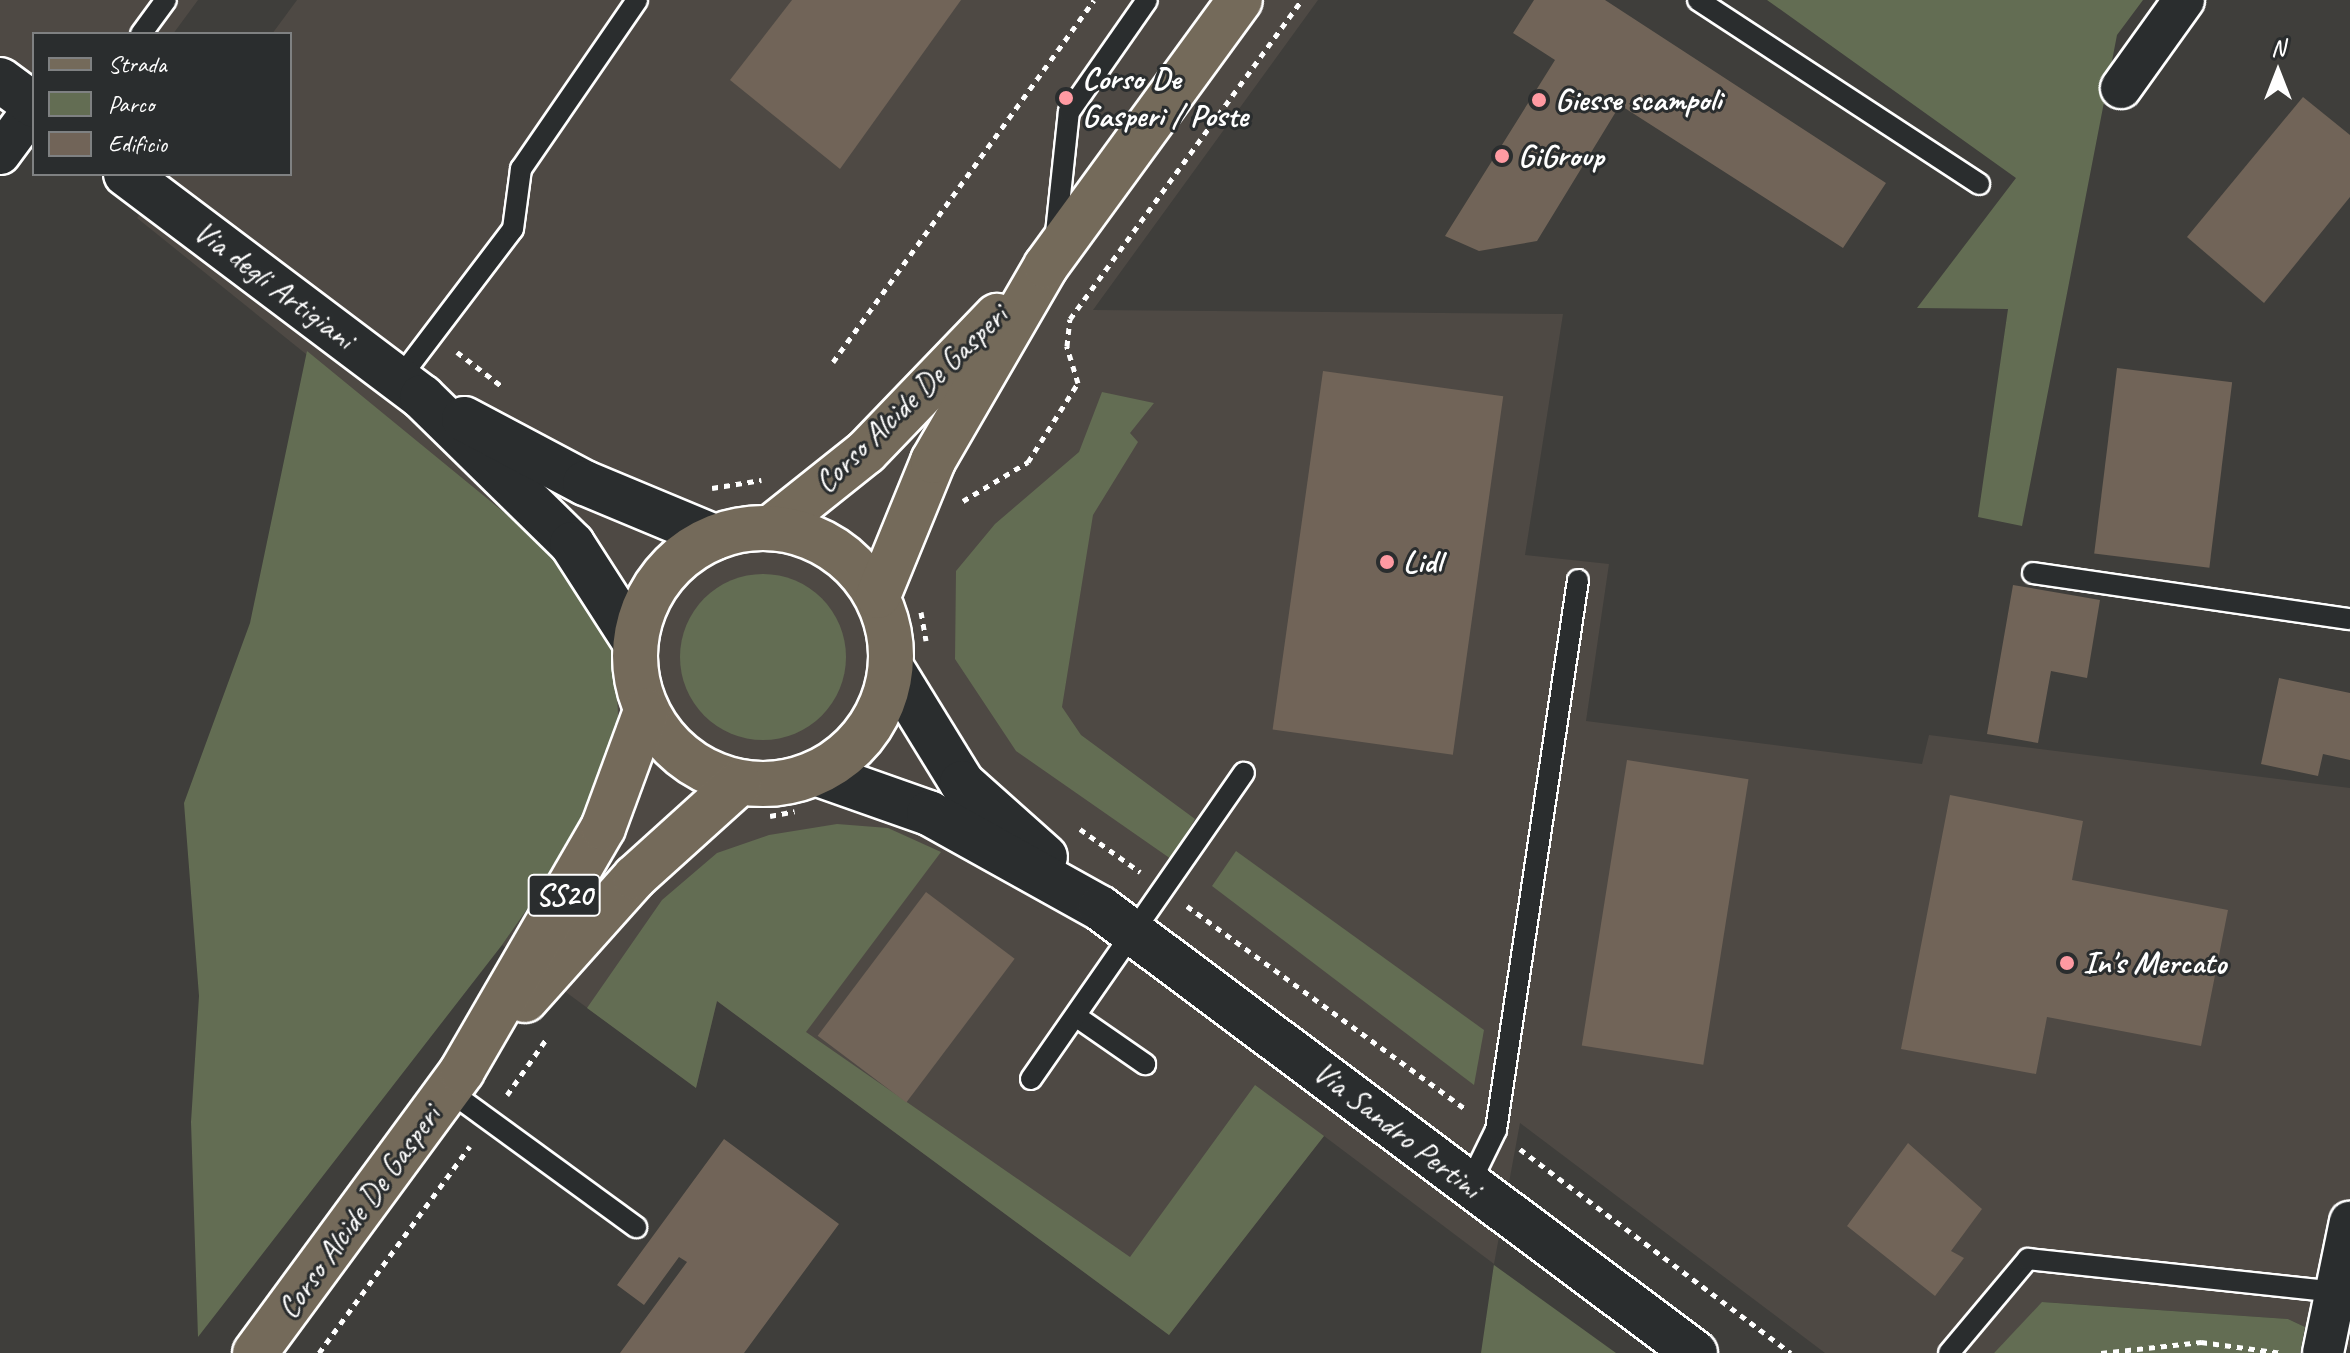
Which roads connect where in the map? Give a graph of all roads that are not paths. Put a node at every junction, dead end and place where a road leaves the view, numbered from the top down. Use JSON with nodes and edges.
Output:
{"nodes":[{"id":1,"x":166,"y":0,"type":"edge"},
{"id":2,"x":637,"y":0,"type":"edge"},
{"id":3,"x":1147,"y":0,"type":"edge"},
{"id":4,"x":1240,"y":0,"type":"edge"},
{"id":5,"x":1698,"y":0,"type":"edge"},
{"id":6,"x":2184,"y":0,"type":"edge"},
{"id":7,"x":142,"y":32,"type":"edge"},
{"id":8,"x":0,"y":80,"type":"edge"},
{"id":9,"x":2121,"y":88,"type":"dead end"},
{"id":10,"x":32,"y":105,"type":"edge"},
{"id":11,"x":32,"y":110,"type":"edge"},
{"id":12,"x":0,"y":154,"type":"edge"},
{"id":13,"x":129,"y":176,"type":"edge"},
{"id":14,"x":1979,"y":184,"type":"dead end"},
{"id":15,"x":1051,"y":260,"type":"junction"},
{"id":16,"x":410,"y":388,"type":"junction"},
{"id":17,"x":772,"y":527,"type":"junction"},
{"id":18,"x":715,"y":537,"type":"junction"},
{"id":19,"x":2033,"y":573,"type":"dead end"},
{"id":20,"x":1578,"y":580,"type":"dead end"},
{"id":21,"x":878,"y":596,"type":"junction"},
{"id":22,"x":2350,"y":619,"type":"edge"},
{"id":23,"x":635,"y":642,"type":"junction"},
{"id":24,"x":912,"y":663,"type":"junction"},
{"id":25,"x":646,"y":711,"type":"junction"},
{"id":26,"x":1244,"y":773,"type":"dead end"},
{"id":27,"x":818,"y":774,"type":"junction"},
{"id":28,"x":739,"y":783,"type":"junction"},
{"id":29,"x":1117,"y":919,"type":"junction"},
{"id":30,"x":1077,"y":1017,"type":"junction"},
{"id":31,"x":1145,"y":1064,"type":"dead end"},
{"id":32,"x":1031,"y":1079,"type":"dead end"},
{"id":33,"x":455,"y":1080,"type":"junction"},
{"id":34,"x":1469,"y":1185,"type":"junction"},
{"id":35,"x":2350,"y":1222,"type":"edge"},
{"id":36,"x":636,"y":1227,"type":"dead end"},
{"id":37,"x":2336,"y":1292,"type":"junction"},
{"id":38,"x":255,"y":1353,"type":"edge"},
{"id":39,"x":1695,"y":1353,"type":"edge"},
{"id":40,"x":1949,"y":1353,"type":"edge"},
{"id":41,"x":2323,"y":1353,"type":"edge"}],
"edges":[{"from":1,"to":7,"type":"lane"},
{"from":2,"to":16,"type":"lane"},
{"from":3,"to":15,"type":"lane"},
{"from":4,"to":15,"type":"main road","name":"Corso Alcide De Gasperi"},
{"from":5,"to":14,"type":"lane"},
{"from":6,"to":9,"type":"street"},
{"from":8,"to":10,"type":"street"},
{"from":11,"to":12,"type":"street"},
{"from":13,"to":16,"type":"street","name":"Via degli Artigiani"},
{"from":15,"to":17,"type":"main road","name":"Corso Alcide De Gasperi"},
{"from":15,"to":21,"type":"main road","name":"Corso Alcide De Gasperi"},
{"from":16,"to":18,"type":"street","name":"Via degli Artigiani"},
{"from":16,"to":23,"type":"street","name":"Via degli Artigiani"},
{"from":17,"to":18,"type":"main road"},
{"from":17,"to":21,"type":"main road"},
{"from":18,"to":23,"type":"main road"},
{"from":19,"to":22,"type":"lane"},
{"from":20,"to":34,"type":"lane"},
{"from":21,"to":24,"type":"main road"},
{"from":23,"to":25,"type":"main road"},
{"from":24,"to":27,"type":"main road"},
{"from":24,"to":29,"type":"street","name":"Via Sandro Pertini"},
{"from":25,"to":28,"type":"main road"},
{"from":25,"to":33,"type":"main road","name":"Corso Alcide De Gasperi","number":"SS20"},
{"from":26,"to":29,"type":"lane"},
{"from":27,"to":28,"type":"main road"},
{"from":27,"to":29,"type":"street","name":"Via Sandro Pertini"},
{"from":28,"to":33,"type":"main road","name":"Corso Alcide De Gasperi","number":"SS20"},
{"from":29,"to":30,"type":"lane"},
{"from":29,"to":34,"type":"street","name":"Via Sandro Pertini"},
{"from":30,"to":31,"type":"lane"},
{"from":30,"to":32,"type":"lane"},
{"from":33,"to":36,"type":"lane"},
{"from":33,"to":38,"type":"main road","name":"Corso Alcide De Gasperi","number":"SS20"},
{"from":34,"to":39,"type":"street","name":"Via Sandro Pertini"},
{"from":35,"to":37,"type":"street"},
{"from":37,"to":40,"type":"lane"},
{"from":37,"to":41,"type":"street"}]}
